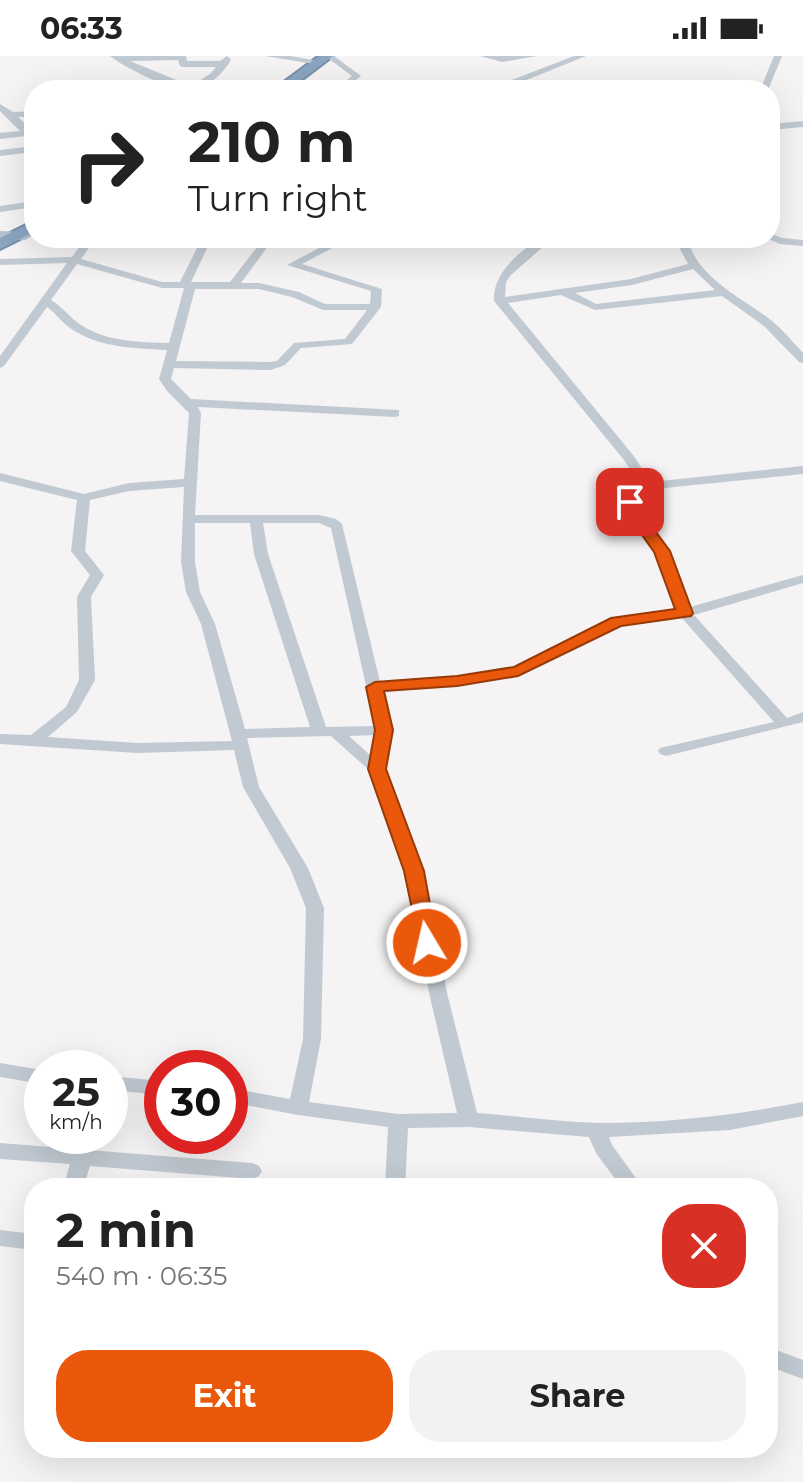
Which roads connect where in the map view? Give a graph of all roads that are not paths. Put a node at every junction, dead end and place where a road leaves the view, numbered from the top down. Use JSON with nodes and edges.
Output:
{"nodes":[{"id":1,"x":182,"y":56,"type":"edge"},
{"id":2,"x":269,"y":56,"type":"edge"},
{"id":3,"x":484,"y":56,"type":"edge"},
{"id":4,"x":533,"y":56,"type":"edge"},
{"id":5,"x":582,"y":56,"type":"edge"},
{"id":6,"x":778,"y":56,"type":"edge"},
{"id":7,"x":119,"y":58,"type":"edge"},
{"id":8,"x":323,"y":59,"type":"edge"},
{"id":9,"x":227,"y":60,"type":"edge"},
{"id":10,"x":166,"y":80,"type":"edge"},
{"id":11,"x":204,"y":80,"type":"edge"},
{"id":12,"x":289,"y":80,"type":"edge"},
{"id":13,"x":294,"y":80,"type":"edge"},
{"id":14,"x":352,"y":80,"type":"edge"},
{"id":15,"x":520,"y":80,"type":"edge"},
{"id":16,"x":768,"y":80,"type":"edge"},
{"id":17,"x":0,"y":107,"type":"edge"},
{"id":18,"x":24,"y":114,"type":"edge"},
{"id":19,"x":12,"y":115,"type":"junction"},
{"id":20,"x":803,"y":124,"type":"edge"},
{"id":21,"x":780,"y":126,"type":"edge"},
{"id":22,"x":24,"y":130,"type":"edge"},
{"id":23,"x":24,"y":134,"type":"edge"},
{"id":24,"x":0,"y":136,"type":"edge"},
{"id":25,"x":24,"y":150,"type":"edge"},
{"id":26,"x":0,"y":153,"type":"edge"},
{"id":27,"x":24,"y":205,"type":"edge"},
{"id":28,"x":0,"y":209,"type":"edge"},
{"id":29,"x":20,"y":232,"type":"edge"},
{"id":30,"x":780,"y":241,"type":"edge"},
{"id":31,"x":803,"y":243,"type":"edge"},
{"id":32,"x":0,"y":247,"type":"edge"},
{"id":33,"x":83,"y":248,"type":"edge"},
{"id":34,"x":203,"y":248,"type":"edge"},
{"id":35,"x":261,"y":248,"type":"edge"},
{"id":36,"x":327,"y":248,"type":"edge"},
{"id":37,"x":536,"y":248,"type":"edge"},
{"id":38,"x":685,"y":248,"type":"edge"},
{"id":39,"x":74,"y":260,"type":"junction"},
{"id":40,"x":0,"y":262,"type":"edge"},
{"id":41,"x":696,"y":265,"type":"junction"},
{"id":42,"x":187,"y":286,"type":"junction"},
{"id":43,"x":232,"y":287,"type":"junction"},
{"id":44,"x":563,"y":292,"type":"junction"},
{"id":45,"x":724,"y":292,"type":"junction"},
{"id":46,"x":500,"y":301,"type":"junction"},
{"id":47,"x":46,"y":302,"type":"junction"},
{"id":48,"x":375,"y":307,"type":"junction"},
{"id":49,"x":174,"y":347,"type":"junction"},
{"id":50,"x":798,"y":348,"type":"edge"},
{"id":51,"x":803,"y":360,"type":"edge"},
{"id":52,"x":0,"y":364,"type":"edge"},
{"id":53,"x":167,"y":364,"type":"junction"},
{"id":54,"x":191,"y":403,"type":"junction"},
{"id":55,"x":395,"y":413,"type":"dead end"},
{"id":56,"x":803,"y":470,"type":"edge"},
{"id":57,"x":0,"y":477,"type":"edge"},
{"id":58,"x":189,"y":483,"type":"junction"},
{"id":59,"x":647,"y":486,"type":"junction"},
{"id":60,"x":84,"y":498,"type":"junction"},
{"id":61,"x":256,"y":518,"type":"junction"},
{"id":62,"x":188,"y":519,"type":"junction"},
{"id":63,"x":803,"y":579,"type":"edge"},
{"id":64,"x":685,"y":613,"type":"junction"},
{"id":65,"x":375,"y":687,"type":"junction"},
{"id":66,"x":803,"y":717,"type":"edge"},
{"id":67,"x":784,"y":724,"type":"junction"},
{"id":68,"x":327,"y":730,"type":"junction"},
{"id":69,"x":384,"y":730,"type":"junction"},
{"id":70,"x":0,"y":739,"type":"edge"},
{"id":71,"x":35,"y":740,"type":"junction"},
{"id":72,"x":238,"y":740,"type":"junction"},
{"id":73,"x":666,"y":751,"type":"dead end"},
{"id":74,"x":377,"y":769,"type":"junction"},
{"id":75,"x":0,"y":1070,"type":"edge"},
{"id":76,"x":24,"y":1074,"type":"edge"},
{"id":77,"x":248,"y":1098,"type":"edge"},
{"id":78,"x":298,"y":1108,"type":"junction"},
{"id":79,"x":803,"y":1109,"type":"edge"},
{"id":80,"x":469,"y":1120,"type":"junction"},
{"id":81,"x":398,"y":1121,"type":"junction"},
{"id":82,"x":597,"y":1130,"type":"junction"},
{"id":83,"x":0,"y":1151,"type":"edge"},
{"id":84,"x":82,"y":1159,"type":"junction"},
{"id":85,"x":252,"y":1171,"type":"dead end"},
{"id":86,"x":76,"y":1178,"type":"edge"},
{"id":87,"x":395,"y":1178,"type":"edge"},
{"id":88,"x":626,"y":1178,"type":"edge"},
{"id":89,"x":0,"y":1238,"type":"edge"},
{"id":90,"x":24,"y":1241,"type":"edge"},
{"id":91,"x":778,"y":1360,"type":"edge"},
{"id":92,"x":803,"y":1370,"type":"edge"}],
"edges":[{"from":1,"to":7,"type":"street"},
{"from":1,"to":9,"type":"street"},
{"from":2,"to":8,"type":"street"},
{"from":3,"to":4,"type":"street"},
{"from":5,"to":15,"type":"street"},
{"from":6,"to":16,"type":"street"},
{"from":7,"to":10,"type":"street"},
{"from":8,"to":12,"type":"highway"},
{"from":8,"to":13,"type":"highway"},
{"from":8,"to":14,"type":"street"},
{"from":9,"to":11,"type":"street"},
{"from":17,"to":19,"type":"street"},
{"from":18,"to":19,"type":"street"},
{"from":19,"to":22,"type":"street"},
{"from":20,"to":21,"type":"street"},
{"from":23,"to":24,"type":"street"},
{"from":25,"to":26,"type":"street"},
{"from":27,"to":28,"type":"street"},
{"from":29,"to":32,"type":"highway"},
{"from":30,"to":31,"type":"street"},
{"from":33,"to":39,"type":"street"},
{"from":34,"to":42,"type":"street"},
{"from":35,"to":43,"type":"street"},
{"from":36,"to":48,"type":"street"},
{"from":37,"to":46,"type":"street"},
{"from":38,"to":41,"type":"street"},
{"from":39,"to":40,"type":"street"},
{"from":39,"to":42,"type":"street"},
{"from":39,"to":47,"type":"street"},
{"from":41,"to":44,"type":"street"},
{"from":41,"to":45,"type":"street"},
{"from":42,"to":43,"type":"street"},
{"from":42,"to":49,"type":"street"},
{"from":43,"to":48,"type":"street"},
{"from":44,"to":45,"type":"street"},
{"from":44,"to":46,"type":"street"},
{"from":45,"to":50,"type":"street"},
{"from":46,"to":59,"type":"street"},
{"from":47,"to":49,"type":"street"},
{"from":47,"to":52,"type":"street"},
{"from":48,"to":53,"type":"street"},
{"from":49,"to":53,"type":"street"},
{"from":50,"to":51,"type":"street"},
{"from":53,"to":54,"type":"street"},
{"from":54,"to":55,"type":"street"},
{"from":54,"to":58,"type":"street"},
{"from":56,"to":59,"type":"street"},
{"from":57,"to":60,"type":"street"},
{"from":58,"to":60,"type":"street"},
{"from":58,"to":62,"type":"street"},
{"from":59,"to":64,"type":"street"},
{"from":60,"to":71,"type":"street"},
{"from":61,"to":62,"type":"street"},
{"from":61,"to":65,"type":"street"},
{"from":61,"to":68,"type":"street"},
{"from":62,"to":72,"type":"street"},
{"from":63,"to":64,"type":"street"},
{"from":64,"to":65,"type":"street"},
{"from":64,"to":67,"type":"street"},
{"from":65,"to":69,"type":"street"},
{"from":66,"to":67,"type":"street"},
{"from":67,"to":73,"type":"street"},
{"from":68,"to":69,"type":"street"},
{"from":68,"to":72,"type":"street"},
{"from":68,"to":74,"type":"street"},
{"from":69,"to":74,"type":"street"},
{"from":70,"to":71,"type":"street"},
{"from":71,"to":72,"type":"street"},
{"from":72,"to":78,"type":"street"},
{"from":74,"to":80,"type":"street"},
{"from":75,"to":76,"type":"street"},
{"from":77,"to":78,"type":"street"},
{"from":78,"to":81,"type":"street"},
{"from":79,"to":82,"type":"street"},
{"from":80,"to":81,"type":"street"},
{"from":80,"to":82,"type":"street"},
{"from":81,"to":87,"type":"street"},
{"from":82,"to":88,"type":"street"},
{"from":83,"to":84,"type":"street"},
{"from":84,"to":85,"type":"street"},
{"from":84,"to":86,"type":"street"},
{"from":89,"to":90,"type":"street"},
{"from":91,"to":92,"type":"street"}]}
